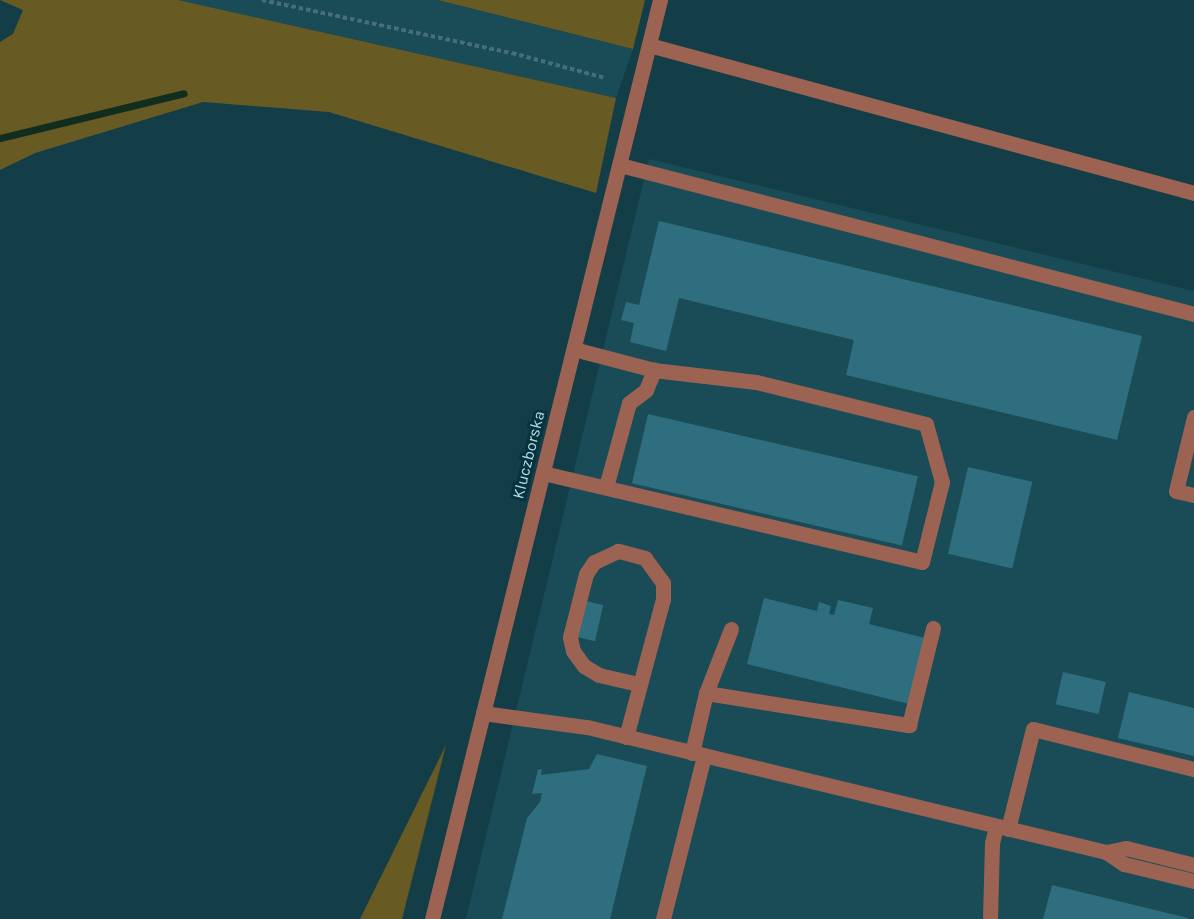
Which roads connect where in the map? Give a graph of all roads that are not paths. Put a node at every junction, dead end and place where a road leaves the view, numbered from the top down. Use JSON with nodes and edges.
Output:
{"nodes":[{"id":1,"x":660,"y":0,"type":"edge"},
{"id":2,"x":650,"y":45,"type":"junction"},
{"id":3,"x":620,"y":165,"type":"junction"},
{"id":4,"x":1194,"y":192,"type":"edge"},
{"id":5,"x":1194,"y":314,"type":"edge"},
{"id":6,"x":574,"y":349,"type":"junction"},
{"id":7,"x":654,"y":370,"type":"junction"},
{"id":8,"x":1194,"y":417,"type":"edge"},
{"id":9,"x":543,"y":473,"type":"junction"},
{"id":10,"x":606,"y":487,"type":"junction"},
{"id":11,"x":1194,"y":495,"type":"edge"},
{"id":12,"x":933,"y":628,"type":"dead end"},
{"id":13,"x":731,"y":630,"type":"dead end"},
{"id":14,"x":637,"y":684,"type":"junction"},
{"id":15,"x":706,"y":693,"type":"junction"},
{"id":16,"x":483,"y":713,"type":"junction"},
{"id":17,"x":626,"y":737,"type":"junction"},
{"id":18,"x":698,"y":754,"type":"junction"},
{"id":19,"x":1194,"y":770,"type":"edge"},
{"id":20,"x":1002,"y":828,"type":"junction"},
{"id":21,"x":1106,"y":852,"type":"junction"},
{"id":22,"x":1194,"y":865,"type":"edge"},
{"id":23,"x":1194,"y":881,"type":"edge"},
{"id":24,"x":432,"y":919,"type":"edge"},
{"id":25,"x":663,"y":919,"type":"edge"},
{"id":26,"x":990,"y":919,"type":"edge"}],
"edges":[{"from":1,"to":2,"type":"street","name":"Kluczborska"},
{"from":2,"to":3,"type":"street","name":"Kluczborska"},
{"from":2,"to":4,"type":"street"},
{"from":3,"to":5,"type":"street"},
{"from":3,"to":6,"type":"street","name":"Kluczborska"},
{"from":6,"to":7,"type":"street"},
{"from":6,"to":9,"type":"street","name":"Kluczborska"},
{"from":7,"to":10,"type":"street"},
{"from":7,"to":10,"type":"street"},
{"from":8,"to":11,"type":"street"},
{"from":9,"to":10,"type":"street"},
{"from":9,"to":16,"type":"street","name":"Kluczborska"},
{"from":12,"to":15,"type":"street"},
{"from":13,"to":15,"type":"street"},
{"from":14,"to":14,"type":"street"},
{"from":14,"to":17,"type":"street"},
{"from":15,"to":18,"type":"street"},
{"from":16,"to":17,"type":"street"},
{"from":16,"to":24,"type":"street","name":"Kluczborska"},
{"from":17,"to":18,"type":"street"},
{"from":18,"to":20,"type":"street"},
{"from":18,"to":25,"type":"street"},
{"from":19,"to":20,"type":"street"},
{"from":20,"to":21,"type":"street"},
{"from":20,"to":26,"type":"street"},
{"from":21,"to":22,"type":"street"},
{"from":21,"to":23,"type":"street"}]}
